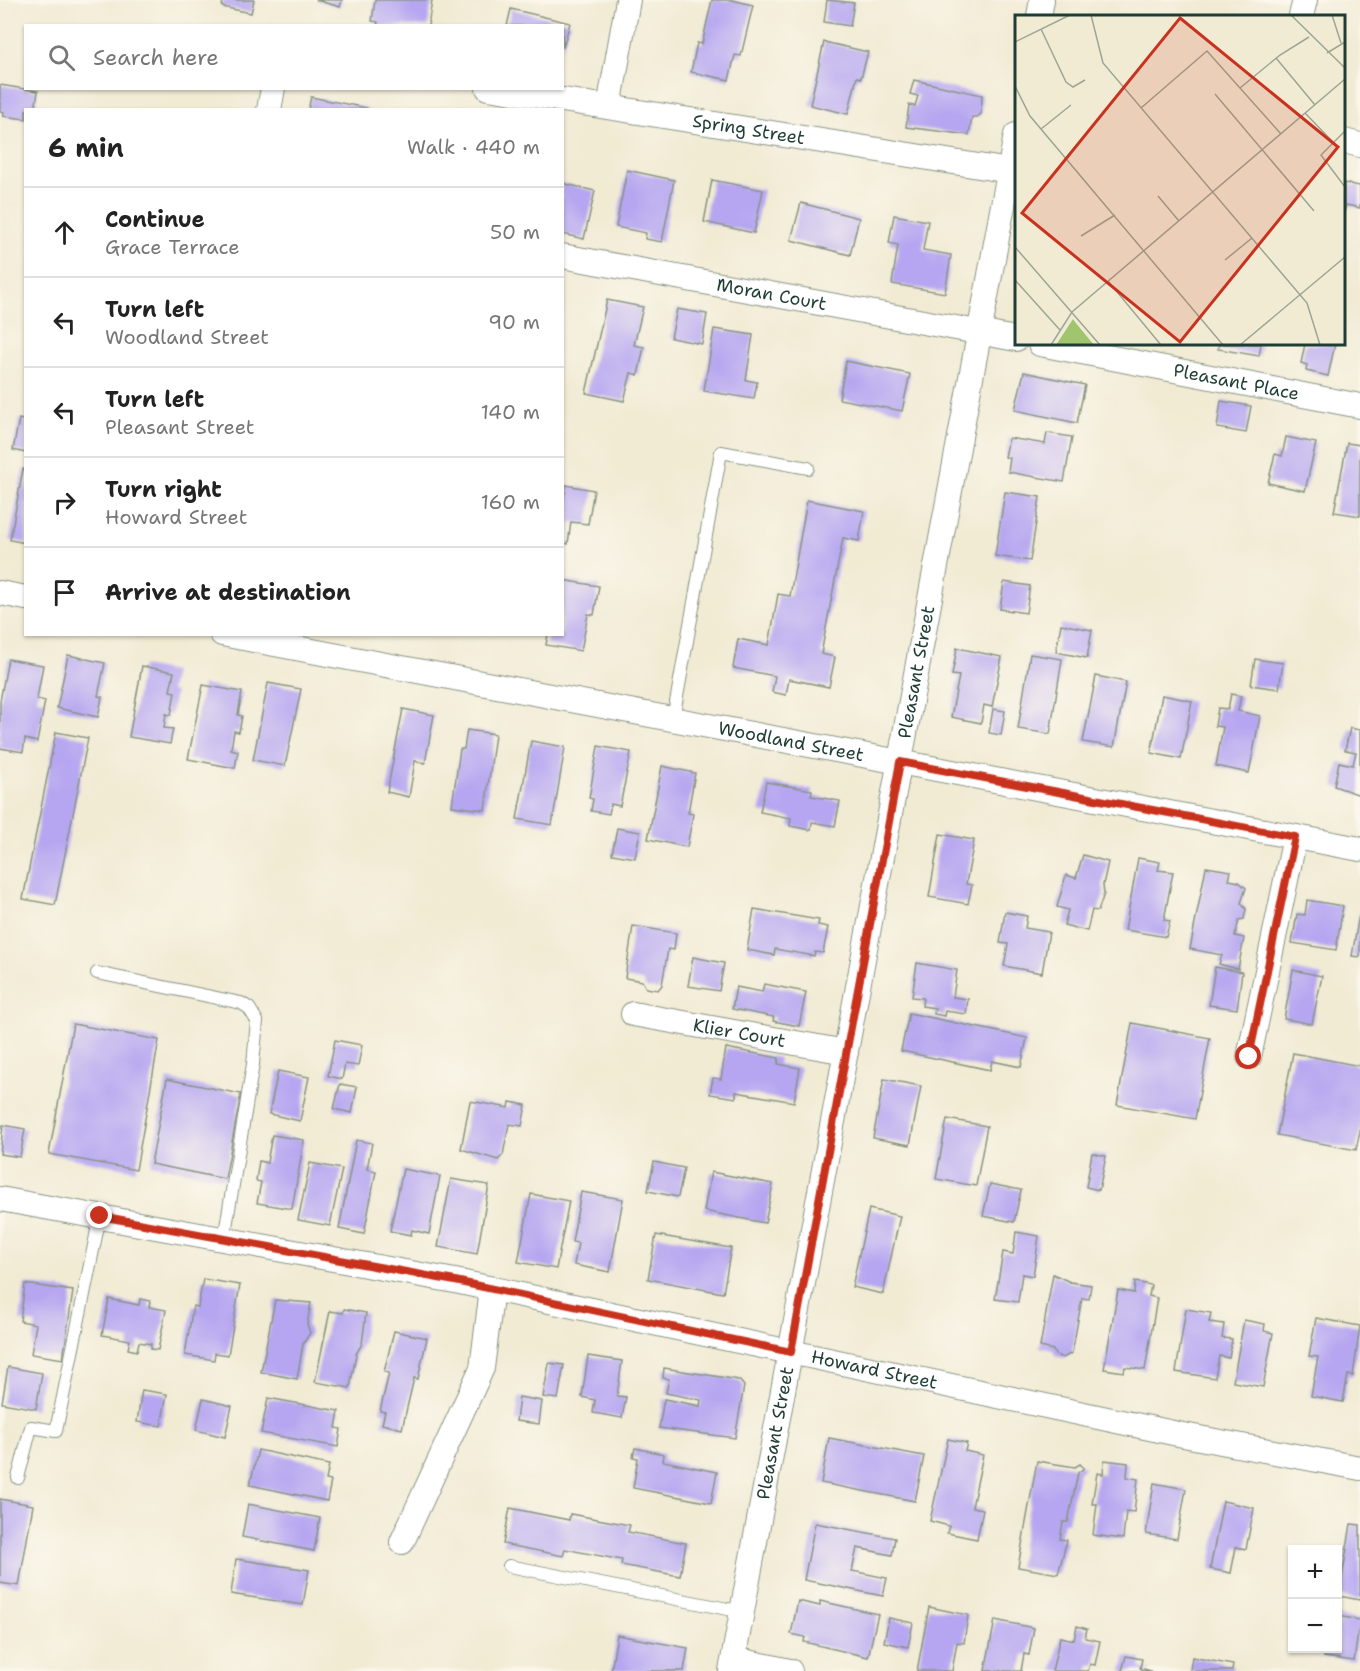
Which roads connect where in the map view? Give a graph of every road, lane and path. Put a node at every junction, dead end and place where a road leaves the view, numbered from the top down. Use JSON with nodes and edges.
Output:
{"nodes":[{"id":1,"x":628,"y":0,"type":"edge"},
{"id":2,"x":1042,"y":0,"type":"edge"},
{"id":3,"x":1305,"y":0,"type":"edge"},
{"id":4,"x":1039,"y":15,"type":"edge"},
{"id":5,"x":1301,"y":15,"type":"edge"},
{"id":6,"x":273,"y":90,"type":"edge"},
{"id":7,"x":501,"y":90,"type":"edge"},
{"id":8,"x":609,"y":107,"type":"junction"},
{"id":9,"x":269,"y":108,"type":"edge"},
{"id":10,"x":1345,"y":141,"type":"edge"},
{"id":11,"x":1015,"y":145,"type":"edge"},
{"id":12,"x":1360,"y":145,"type":"edge"},
{"id":13,"x":1010,"y":171,"type":"junction"},
{"id":14,"x":564,"y":256,"type":"edge"},
{"id":15,"x":980,"y":332,"type":"junction"},
{"id":16,"x":1015,"y":339,"type":"edge"},
{"id":17,"x":1045,"y":345,"type":"edge"},
{"id":18,"x":1360,"y":406,"type":"edge"},
{"id":19,"x":808,"y":468,"type":"dead end"},
{"id":20,"x":0,"y":593,"type":"edge"},
{"id":21,"x":24,"y":598,"type":"edge"},
{"id":22,"x":232,"y":636,"type":"edge"},
{"id":23,"x":673,"y":720,"type":"junction"},
{"id":24,"x":900,"y":762,"type":"junction"},
{"id":25,"x":1295,"y":837,"type":"junction"},
{"id":26,"x":1360,"y":849,"type":"edge"},
{"id":27,"x":97,"y":973,"type":"dead end"},
{"id":28,"x":633,"y":1014,"type":"dead end"},
{"id":29,"x":846,"y":1052,"type":"junction"},
{"id":30,"x":1249,"y":1057,"type":"dead end"},
{"id":31,"x":0,"y":1198,"type":"edge"},
{"id":32,"x":100,"y":1216,"type":"junction"},
{"id":33,"x":224,"y":1239,"type":"junction"},
{"id":34,"x":492,"y":1289,"type":"junction"},
{"id":35,"x":791,"y":1352,"type":"junction"},
{"id":36,"x":1360,"y":1468,"type":"edge"},
{"id":37,"x":18,"y":1478,"type":"dead end"},
{"id":38,"x":402,"y":1542,"type":"dead end"},
{"id":39,"x":509,"y":1566,"type":"dead end"},
{"id":40,"x":743,"y":1612,"type":"junction"},
{"id":41,"x":733,"y":1665,"type":"edge"},
{"id":42,"x":790,"y":1671,"type":"edge"}],
"edges":[{"from":1,"to":8,"type":"street"},
{"from":2,"to":4,"type":"street"},
{"from":3,"to":5,"type":"street"},
{"from":6,"to":9,"type":"street"},
{"from":7,"to":8,"type":"street","name":"Spring Street"},
{"from":8,"to":13,"type":"street","name":"Spring Street"},
{"from":10,"to":12,"type":"street"},
{"from":11,"to":13,"type":"street","name":"Pleasant Street"},
{"from":13,"to":15,"type":"street","name":"Pleasant Street"},
{"from":14,"to":15,"type":"street","name":"Moran Court"},
{"from":15,"to":16,"type":"street"},
{"from":15,"to":24,"type":"street","name":"Pleasant Street"},
{"from":17,"to":18,"type":"street","name":"Pleasant Place"},
{"from":19,"to":23,"type":"lane"},
{"from":20,"to":21,"type":"street"},
{"from":22,"to":23,"type":"street","name":"Woodland Street"},
{"from":23,"to":24,"type":"street","name":"Woodland Street"},
{"from":24,"to":25,"type":"street","name":"Woodland Street"},
{"from":24,"to":29,"type":"street","name":"Pleasant Street"},
{"from":25,"to":26,"type":"street","name":"Woodland Street"},
{"from":25,"to":30,"type":"street"},
{"from":27,"to":33,"type":"lane"},
{"from":28,"to":29,"type":"street","name":"Klier Court"},
{"from":29,"to":35,"type":"street","name":"Pleasant Street"},
{"from":31,"to":32,"type":"street","name":"Howard Street"},
{"from":32,"to":33,"type":"street","name":"Howard Street"},
{"from":32,"to":37,"type":"lane"},
{"from":33,"to":34,"type":"street","name":"Howard Street"},
{"from":34,"to":35,"type":"street","name":"Howard Street"},
{"from":34,"to":38,"type":"street"},
{"from":35,"to":36,"type":"street","name":"Howard Street"},
{"from":35,"to":40,"type":"street","name":"Pleasant Street"},
{"from":39,"to":40,"type":"lane"},
{"from":40,"to":41,"type":"street","name":"Pleasant Street"},
{"from":41,"to":42,"type":"street"}]}
